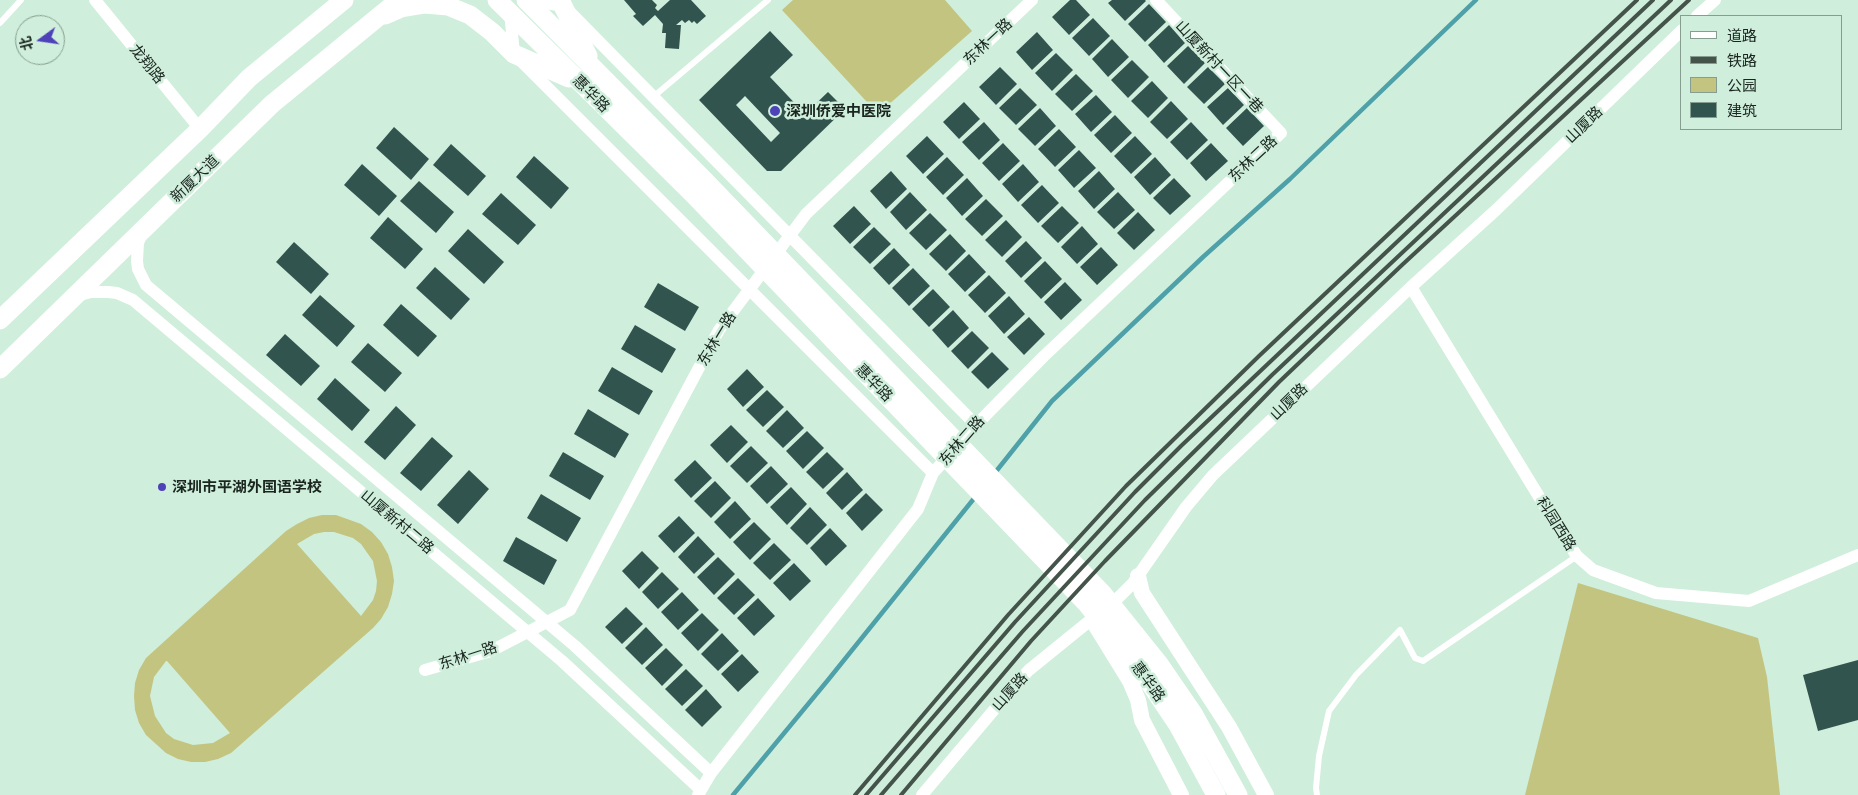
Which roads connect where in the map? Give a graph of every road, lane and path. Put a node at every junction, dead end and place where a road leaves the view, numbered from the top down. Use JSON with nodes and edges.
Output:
{"nodes":[{"id":1,"x":21,"y":0,"type":"edge"},
{"id":2,"x":95,"y":0,"type":"edge"},
{"id":3,"x":344,"y":0,"type":"edge"},
{"id":4,"x":399,"y":0,"type":"edge"},
{"id":5,"x":526,"y":0,"type":"edge"},
{"id":6,"x":768,"y":0,"type":"edge"},
{"id":7,"x":1032,"y":0,"type":"edge"},
{"id":8,"x":1156,"y":0,"type":"edge"},
{"id":9,"x":1714,"y":0,"type":"edge"},
{"id":10,"x":562,"y":3,"type":"edge"},
{"id":11,"x":504,"y":6,"type":"edge"},
{"id":12,"x":1698,"y":15,"type":"edge"},
{"id":13,"x":375,"y":20,"type":"junction"},
{"id":14,"x":0,"y":22,"type":"edge"},
{"id":15,"x":1680,"y":32,"type":"edge"},
{"id":16,"x":514,"y":54,"type":"junction"},
{"id":17,"x":596,"y":70,"type":"junction"},
{"id":18,"x":581,"y":83,"type":"junction"},
{"id":19,"x":653,"y":97,"type":"junction"},
{"id":20,"x":200,"y":129,"type":"junction"},
{"id":21,"x":1281,"y":133,"type":"joint"},
{"id":22,"x":699,"y":188,"type":"junction"},
{"id":23,"x":146,"y":228,"type":"junction"},
{"id":24,"x":790,"y":236,"type":"junction"},
{"id":25,"x":1411,"y":287,"type":"junction"},
{"id":26,"x":750,"y":290,"type":"junction"},
{"id":27,"x":74,"y":297,"type":"junction"},
{"id":28,"x":0,"y":320,"type":"edge"},
{"id":29,"x":0,"y":369,"type":"edge"},
{"id":30,"x":976,"y":425,"type":"junction"},
{"id":31,"x":933,"y":473,"type":"junction"},
{"id":32,"x":1858,"y":555,"type":"edge"},
{"id":33,"x":1577,"y":556,"type":"junction"},
{"id":34,"x":1138,"y":576,"type":"junction"},
{"id":35,"x":1092,"y":619,"type":"junction"},
{"id":36,"x":546,"y":622,"type":"junction"},
{"id":37,"x":528,"y":632,"type":"junction"},
{"id":38,"x":425,"y":670,"type":"dead end"},
{"id":39,"x":712,"y":773,"type":"junction"},
{"id":40,"x":699,"y":793,"type":"edge"},
{"id":41,"x":922,"y":795,"type":"edge"},
{"id":42,"x":1180,"y":795,"type":"edge"},
{"id":43,"x":1216,"y":795,"type":"edge"},
{"id":44,"x":1238,"y":795,"type":"edge"},
{"id":45,"x":1266,"y":795,"type":"edge"},
{"id":46,"x":1317,"y":795,"type":"edge"}],
"edges":[{"from":1,"to":14,"type":"lane"},
{"from":2,"to":20,"type":"street","name":"龙翔路"},
{"from":3,"to":20,"type":"main road"},
{"from":4,"to":13,"type":"main road","name":"新厦大道"},
{"from":5,"to":10,"type":"street"},
{"from":5,"to":17,"type":"main road","name":"惠华路"},
{"from":6,"to":19,"type":"lane"},
{"from":7,"to":24,"type":"street","name":"东林一路"},
{"from":8,"to":21,"type":"street","name":"山厦新村一区一巷"},
{"from":9,"to":12,"type":"street"},
{"from":10,"to":17,"type":"main road"},
{"from":10,"to":19,"type":"street"},
{"from":11,"to":16,"type":"street"},
{"from":11,"to":18,"type":"main road","name":"惠华路"},
{"from":13,"to":16,"type":"main road"},
{"from":13,"to":23,"type":"main road","name":"新厦大道"},
{"from":15,"to":25,"type":"street","name":"山厦路"},
{"from":16,"to":18,"type":"main road"},
{"from":16,"to":26,"type":"street"},
{"from":17,"to":22,"type":"main road","name":"惠华路"},
{"from":18,"to":22,"type":"main road","name":"惠华路"},
{"from":19,"to":24,"type":"street"},
{"from":20,"to":28,"type":"main road"},
{"from":21,"to":30,"type":"street","name":"东林二路"},
{"from":22,"to":43,"type":"main road","name":"惠华路"},
{"from":22,"to":44,"type":"main road","name":"惠华路"},
{"from":23,"to":27,"type":"main road","name":"新厦大道"},
{"from":23,"to":36,"type":"street","name":"山厦新村二路"},
{"from":24,"to":26,"type":"street","name":"东林一路"},
{"from":24,"to":30,"type":"street"},
{"from":25,"to":33,"type":"street","name":"科园西路"},
{"from":25,"to":34,"type":"street","name":"山厦路"},
{"from":26,"to":31,"type":"street"},
{"from":26,"to":36,"type":"street","name":"东林一路"},
{"from":27,"to":29,"type":"main road","name":"新厦大道"},
{"from":27,"to":37,"type":"street","name":"山厦新村二路"},
{"from":30,"to":31,"type":"street","name":"东林二路"},
{"from":31,"to":39,"type":"street","name":"东林二路"},
{"from":32,"to":33,"type":"street","name":"科园西路"},
{"from":33,"to":46,"type":"lane"},
{"from":34,"to":35,"type":"street","name":"山厦路"},
{"from":34,"to":45,"type":"street"},
{"from":35,"to":41,"type":"street","name":"山厦路"},
{"from":35,"to":42,"type":"street"},
{"from":36,"to":37,"type":"street","name":"东林一路"},
{"from":36,"to":39,"type":"street","name":"山厦新村二路"},
{"from":37,"to":38,"type":"street","name":"东林一路"},
{"from":37,"to":40,"type":"street","name":"山厦新村二路"},
{"from":39,"to":40,"type":"street","name":"东林二路"}]}
